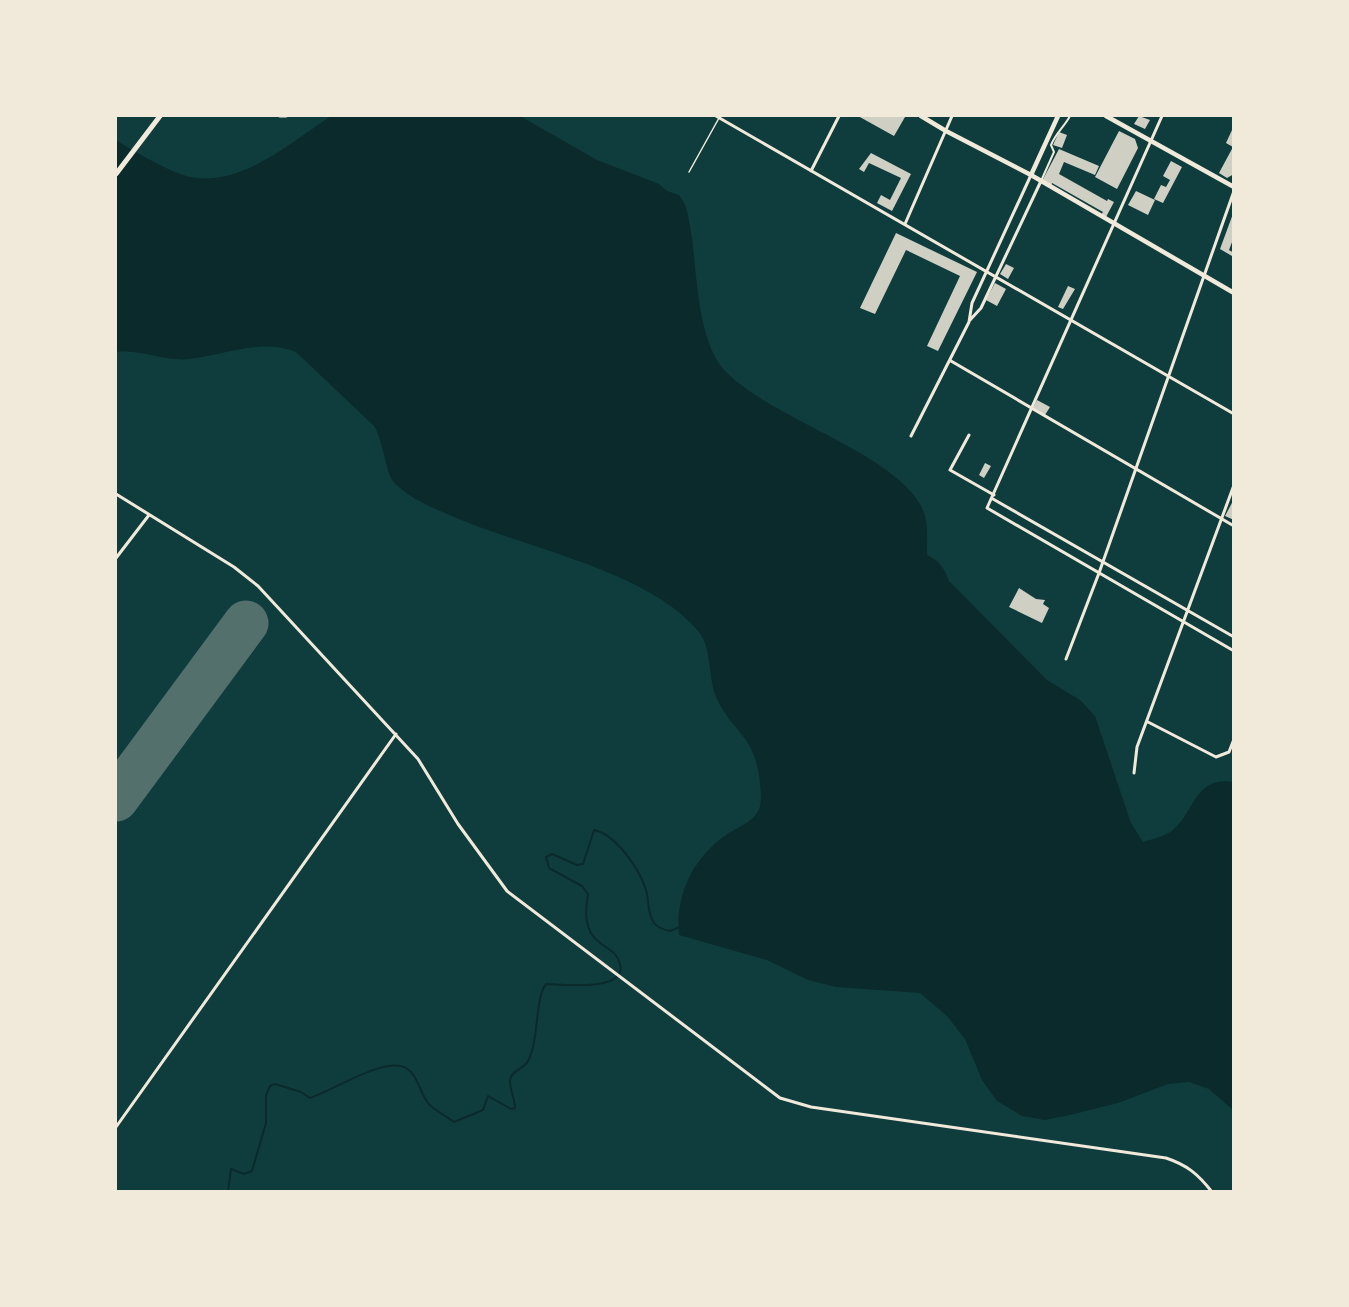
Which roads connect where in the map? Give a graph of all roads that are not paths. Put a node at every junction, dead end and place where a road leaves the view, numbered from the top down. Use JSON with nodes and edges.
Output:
{"nodes":[{"id":1,"x":160,"y":116,"type":"edge"},
{"id":2,"x":280,"y":116,"type":"edge"},
{"id":3,"x":286,"y":116,"type":"edge"},
{"id":4,"x":718,"y":116,"type":"edge"},
{"id":5,"x":839,"y":116,"type":"edge"},
{"id":6,"x":921,"y":116,"type":"edge"},
{"id":7,"x":952,"y":116,"type":"edge"},
{"id":8,"x":1058,"y":116,"type":"edge"},
{"id":9,"x":1070,"y":116,"type":"edge"},
{"id":10,"x":1106,"y":116,"type":"edge"},
{"id":11,"x":1162,"y":116,"type":"edge"},
{"id":12,"x":946,"y":131,"type":"junction"},
{"id":13,"x":1151,"y":141,"type":"junction"},
{"id":14,"x":811,"y":171,"type":"junction"},
{"id":15,"x":689,"y":172,"type":"dead end"},
{"id":16,"x":116,"y":174,"type":"edge"},
{"id":17,"x":1031,"y":175,"type":"junction"},
{"id":18,"x":1041,"y":181,"type":"junction"},
{"id":19,"x":1233,"y":189,"type":"edge"},
{"id":20,"x":905,"y":224,"type":"junction"},
{"id":21,"x":1115,"y":224,"type":"junction"},
{"id":22,"x":986,"y":271,"type":"junction"},
{"id":23,"x":1204,"y":275,"type":"junction"},
{"id":24,"x":995,"y":276,"type":"junction"},
{"id":25,"x":1233,"y":293,"type":"edge"},
{"id":26,"x":1071,"y":320,"type":"junction"},
{"id":27,"x":969,"y":322,"type":"junction"},
{"id":28,"x":951,"y":361,"type":"junction"},
{"id":29,"x":1168,"y":378,"type":"junction"},
{"id":30,"x":1032,"y":410,"type":"junction"},
{"id":31,"x":1233,"y":414,"type":"edge"},
{"id":32,"x":969,"y":435,"type":"dead end"},
{"id":33,"x":911,"y":436,"type":"dead end"},
{"id":34,"x":1136,"y":469,"type":"junction"},
{"id":35,"x":1233,"y":485,"type":"edge"},
{"id":36,"x":116,"y":494,"type":"edge"},
{"id":37,"x":994,"y":497,"type":"junction"},
{"id":38,"x":149,"y":515,"type":"junction"},
{"id":39,"x":1221,"y":519,"type":"junction"},
{"id":40,"x":1233,"y":526,"type":"edge"},
{"id":41,"x":116,"y":558,"type":"edge"},
{"id":42,"x":1103,"y":562,"type":"junction"},
{"id":43,"x":1099,"y":573,"type":"junction"},
{"id":44,"x":1187,"y":610,"type":"junction"},
{"id":45,"x":1183,"y":622,"type":"junction"},
{"id":46,"x":1233,"y":637,"type":"edge"},
{"id":47,"x":1233,"y":651,"type":"edge"},
{"id":48,"x":1066,"y":659,"type":"dead end"},
{"id":49,"x":1148,"y":722,"type":"junction"},
{"id":50,"x":396,"y":735,"type":"junction"},
{"id":51,"x":1233,"y":739,"type":"edge"},
{"id":52,"x":1134,"y":773,"type":"dead end"},
{"id":53,"x":116,"y":1127,"type":"edge"},
{"id":54,"x":1212,"y":1191,"type":"edge"}],
"edges":[{"from":1,"to":16,"type":"main road"},
{"from":2,"to":3,"type":"street"},
{"from":4,"to":14,"type":"street"},
{"from":4,"to":15,"type":"lane"},
{"from":5,"to":14,"type":"street"},
{"from":6,"to":12,"type":"main road"},
{"from":7,"to":12,"type":"street"},
{"from":8,"to":17,"type":"main road"},
{"from":9,"to":18,"type":"street"},
{"from":10,"to":13,"type":"main road"},
{"from":11,"to":13,"type":"street"},
{"from":12,"to":17,"type":"main road"},
{"from":12,"to":20,"type":"street"},
{"from":13,"to":19,"type":"main road"},
{"from":13,"to":21,"type":"street"},
{"from":14,"to":20,"type":"street"},
{"from":17,"to":18,"type":"main road"},
{"from":17,"to":22,"type":"street"},
{"from":18,"to":21,"type":"main road"},
{"from":18,"to":24,"type":"street"},
{"from":19,"to":23,"type":"street"},
{"from":20,"to":22,"type":"street"},
{"from":21,"to":23,"type":"main road"},
{"from":21,"to":26,"type":"street"},
{"from":22,"to":24,"type":"street"},
{"from":22,"to":27,"type":"street"},
{"from":23,"to":25,"type":"main road"},
{"from":23,"to":29,"type":"street"},
{"from":24,"to":26,"type":"street"},
{"from":24,"to":27,"type":"street"},
{"from":26,"to":29,"type":"street"},
{"from":26,"to":30,"type":"street"},
{"from":27,"to":28,"type":"street"},
{"from":28,"to":30,"type":"street"},
{"from":28,"to":33,"type":"street"},
{"from":29,"to":31,"type":"street"},
{"from":29,"to":34,"type":"street"},
{"from":30,"to":34,"type":"street"},
{"from":30,"to":37,"type":"street"},
{"from":32,"to":37,"type":"street"},
{"from":34,"to":39,"type":"street"},
{"from":34,"to":42,"type":"street"},
{"from":35,"to":39,"type":"street"},
{"from":36,"to":38,"type":"street"},
{"from":37,"to":42,"type":"street"},
{"from":37,"to":43,"type":"street"},
{"from":38,"to":41,"type":"street"},
{"from":38,"to":50,"type":"street"},
{"from":39,"to":40,"type":"street"},
{"from":39,"to":44,"type":"street"},
{"from":42,"to":43,"type":"street"},
{"from":42,"to":44,"type":"street"},
{"from":43,"to":45,"type":"street"},
{"from":43,"to":48,"type":"street"},
{"from":44,"to":45,"type":"street"},
{"from":44,"to":46,"type":"street"},
{"from":45,"to":47,"type":"street"},
{"from":45,"to":49,"type":"street"},
{"from":49,"to":51,"type":"street"},
{"from":49,"to":52,"type":"street"},
{"from":50,"to":53,"type":"street"},
{"from":50,"to":54,"type":"street"}]}
